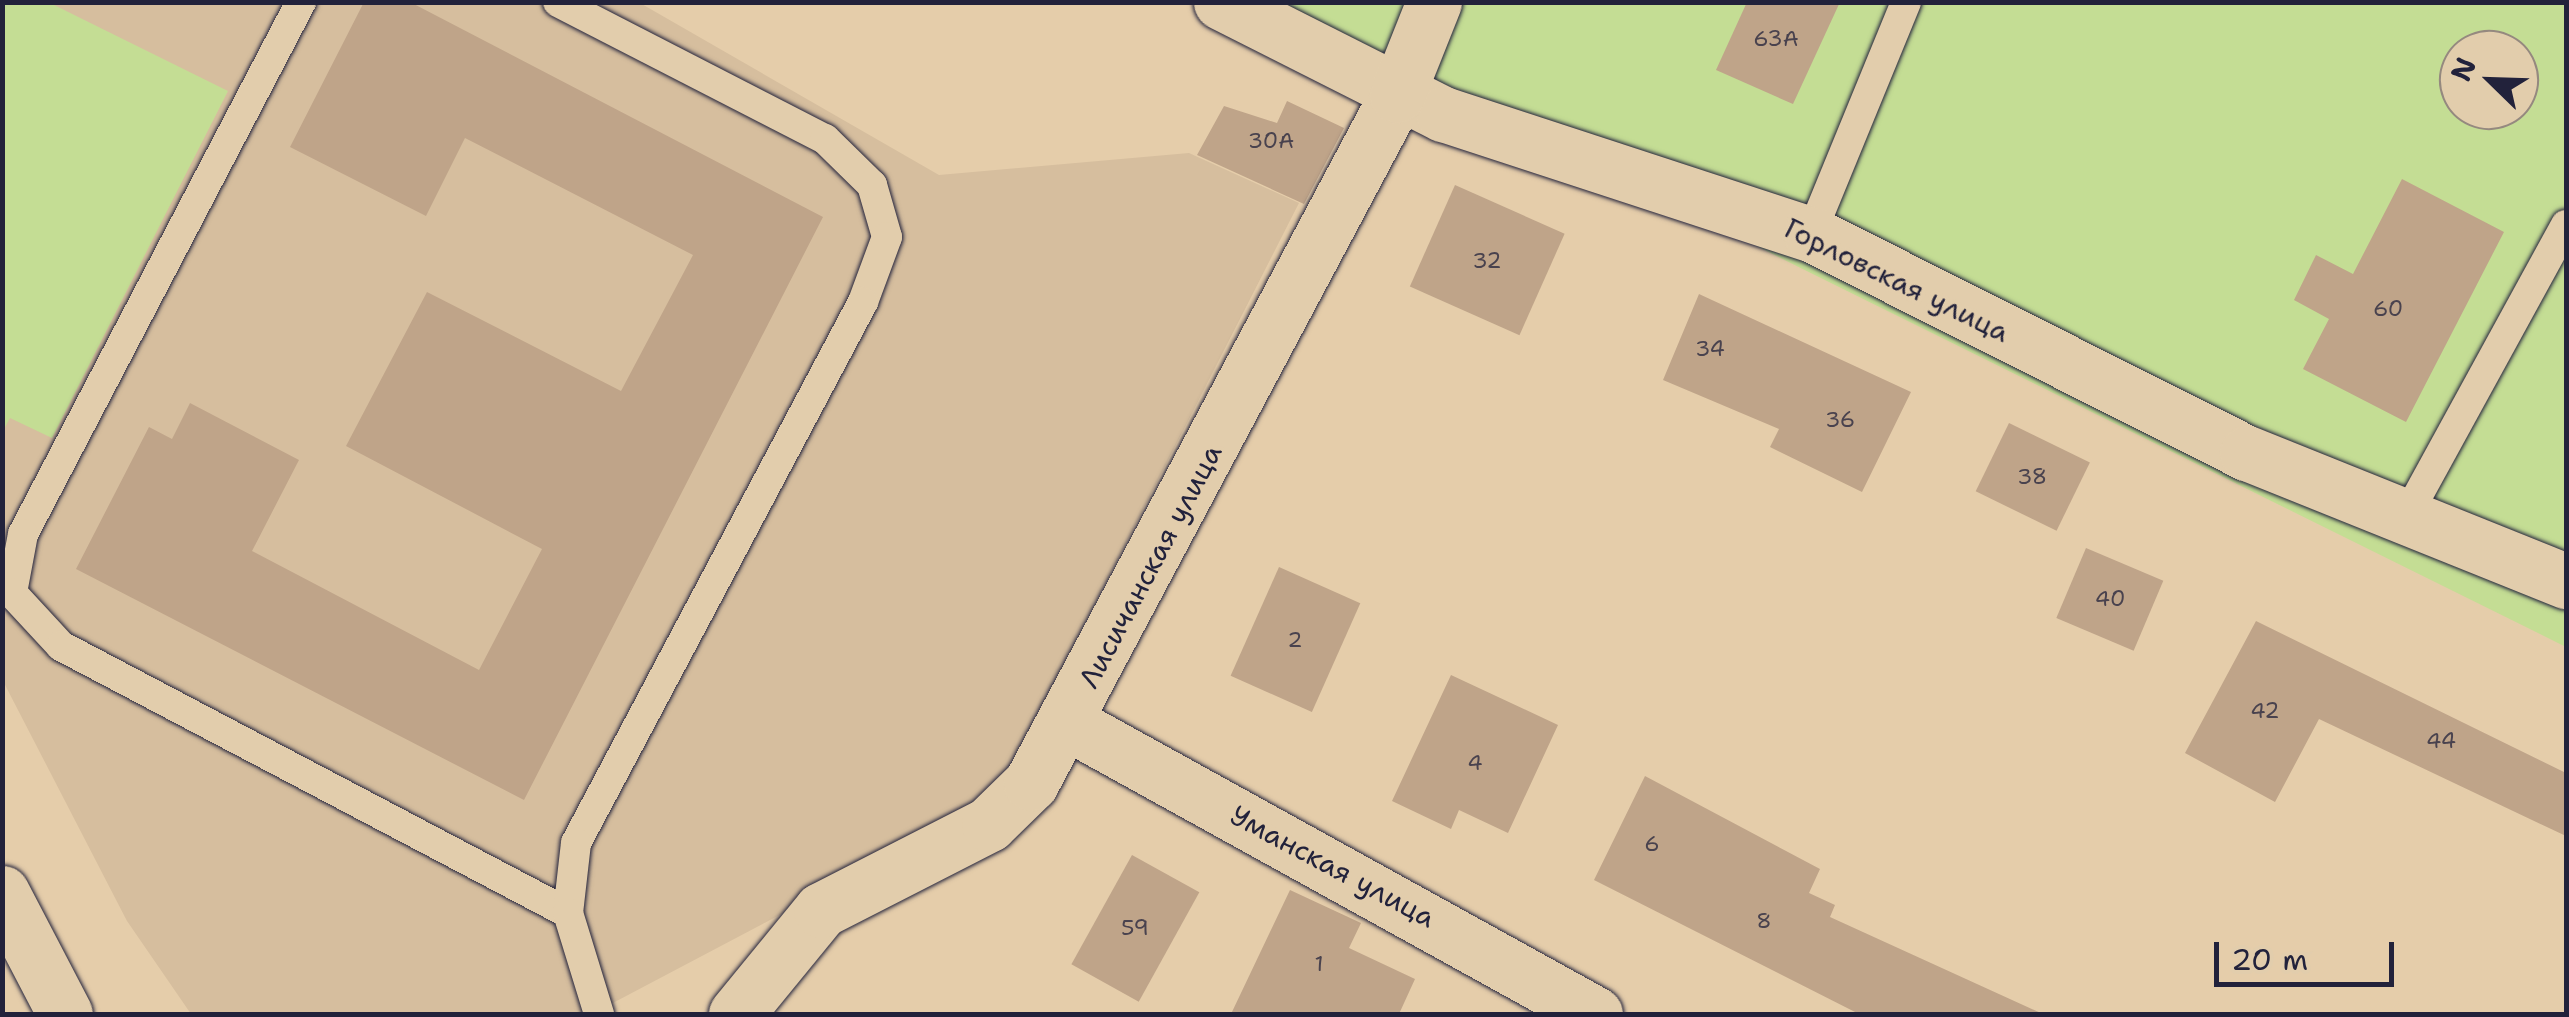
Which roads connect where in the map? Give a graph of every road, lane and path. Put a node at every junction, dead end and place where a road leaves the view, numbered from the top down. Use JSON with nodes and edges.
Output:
{"nodes":[{"id":1,"x":301,"y":2,"type":"edge"},
{"id":2,"x":558,"y":2,"type":"edge"},
{"id":3,"x":1220,"y":2,"type":"edge"},
{"id":4,"x":1434,"y":2,"type":"edge"},
{"id":5,"x":1906,"y":2,"type":"edge"},
{"id":6,"x":1397,"y":96,"type":"junction"},
{"id":7,"x":2566,"y":225,"type":"edge"},
{"id":8,"x":1810,"y":234,"type":"junction"},
{"id":9,"x":2406,"y":517,"type":"junction"},
{"id":10,"x":2566,"y":581,"type":"edge"},
{"id":11,"x":1068,"y":723,"type":"junction"},
{"id":12,"x":2,"y":893,"type":"edge"},
{"id":13,"x":568,"y":913,"type":"junction"},
{"id":14,"x":66,"y":1014,"type":"edge"},
{"id":15,"x":599,"y":1014,"type":"edge"},
{"id":16,"x":736,"y":1014,"type":"edge"},
{"id":17,"x":1595,"y":1014,"type":"edge"}],
"edges":[{"from":1,"to":13,"type":"lane"},
{"from":2,"to":13,"type":"lane"},
{"from":3,"to":6,"type":"street","name":"Горловская улица"},
{"from":4,"to":6,"type":"street","name":"Лисичанская улица"},
{"from":5,"to":8,"type":"lane"},
{"from":6,"to":8,"type":"street","name":"Горловская улица"},
{"from":6,"to":11,"type":"street","name":"Лисичанская улица"},
{"from":7,"to":9,"type":"lane"},
{"from":8,"to":9,"type":"street","name":"Горловская улица"},
{"from":9,"to":10,"type":"street","name":"Горловская улица"},
{"from":11,"to":16,"type":"street","name":"Лисичанская улица"},
{"from":11,"to":17,"type":"street","name":"Уманская улица"},
{"from":12,"to":14,"type":"street"},
{"from":13,"to":15,"type":"lane"}]}
